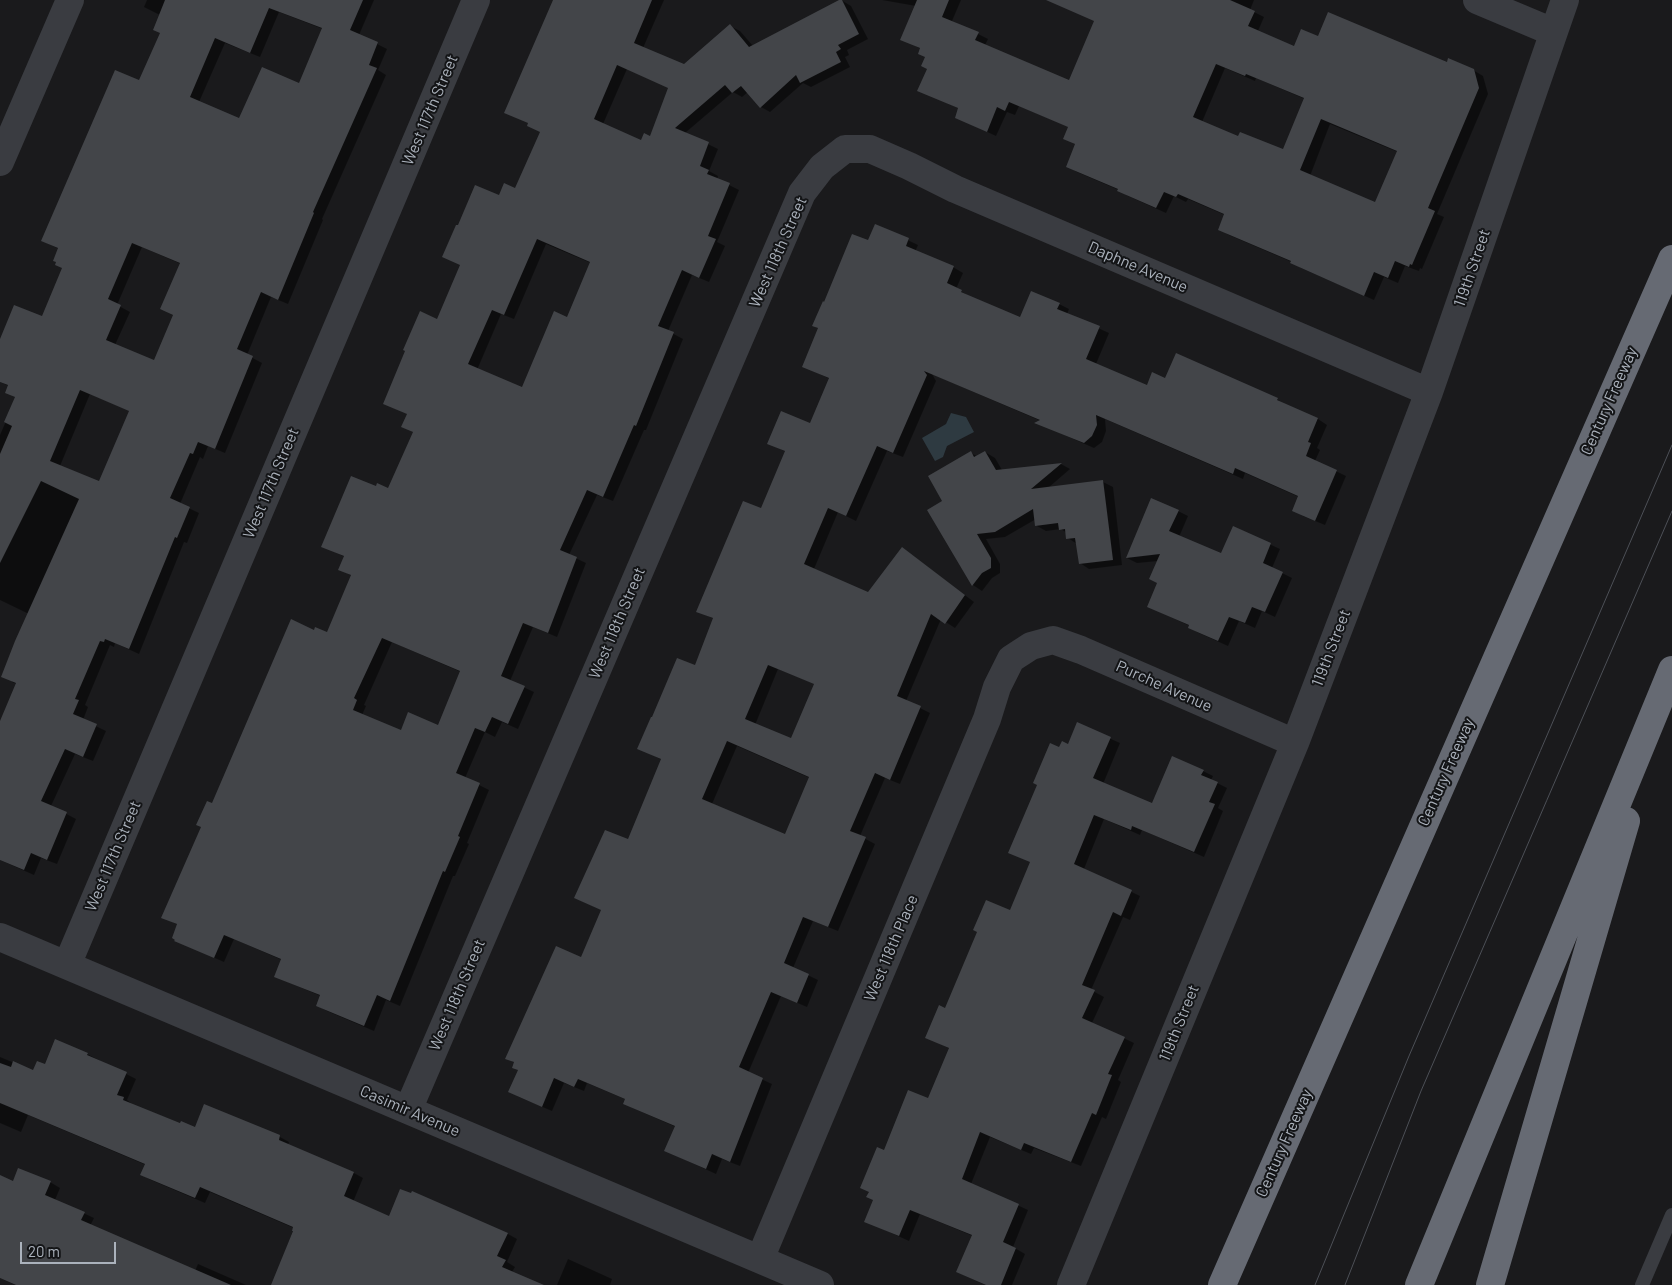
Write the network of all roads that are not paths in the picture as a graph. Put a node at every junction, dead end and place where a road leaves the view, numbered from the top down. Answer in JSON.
{"nodes":[{"id":1,"x":70,"y":0,"type":"edge"},
{"id":2,"x":476,"y":0,"type":"edge"},
{"id":3,"x":1477,"y":0,"type":"edge"},
{"id":4,"x":1565,"y":0,"type":"edge"},
{"id":5,"x":1553,"y":32,"type":"junction"},
{"id":6,"x":845,"y":149,"type":"joint"},
{"id":7,"x":0,"y":162,"type":"edge"},
{"id":8,"x":1672,"y":258,"type":"edge"},
{"id":9,"x":1429,"y":392,"type":"junction"},
{"id":10,"x":1031,"y":646,"type":"joint"},
{"id":11,"x":1670,"y":676,"type":"edge"},
{"id":12,"x":1295,"y":743,"type":"junction"},
{"id":13,"x":0,"y":937,"type":"edge"},
{"id":14,"x":66,"y":966,"type":"junction"},
{"id":15,"x":408,"y":1110,"type":"junction"},
{"id":16,"x":1672,"y":1215,"type":"edge"},
{"id":17,"x":760,"y":1259,"type":"junction"},
{"id":18,"x":820,"y":1285,"type":"edge"},
{"id":19,"x":1071,"y":1285,"type":"edge"},
{"id":20,"x":1222,"y":1285,"type":"edge"},
{"id":21,"x":1419,"y":1285,"type":"edge"},
{"id":22,"x":1490,"y":1285,"type":"edge"},
{"id":23,"x":1642,"y":1285,"type":"edge"}],
"edges":[{"from":1,"to":7,"type":"street"},
{"from":2,"to":14,"type":"street","name":"West 117th Street"},
{"from":3,"to":5,"type":"street"},
{"from":4,"to":5,"type":"street","name":"119th Street"},
{"from":5,"to":9,"type":"street","name":"119th Street"},
{"from":6,"to":9,"type":"street","name":"Daphne Avenue"},
{"from":6,"to":15,"type":"street","name":"West 118th Street"},
{"from":8,"to":20,"type":"highway","name":"Century Freeway"},
{"from":9,"to":12,"type":"street","name":"119th Street"},
{"from":10,"to":12,"type":"street","name":"Purche Avenue"},
{"from":10,"to":17,"type":"street","name":"West 118th Place"},
{"from":11,"to":21,"type":"highway"},
{"from":11,"to":22,"type":"highway"},
{"from":12,"to":19,"type":"street","name":"119th Street"},
{"from":13,"to":14,"type":"street","name":"Casimir Avenue"},
{"from":14,"to":15,"type":"street","name":"Casimir Avenue"},
{"from":15,"to":17,"type":"street","name":"Casimir Avenue"},
{"from":16,"to":23,"type":"lane"},
{"from":17,"to":18,"type":"street","name":"Casimir Avenue"}]}
